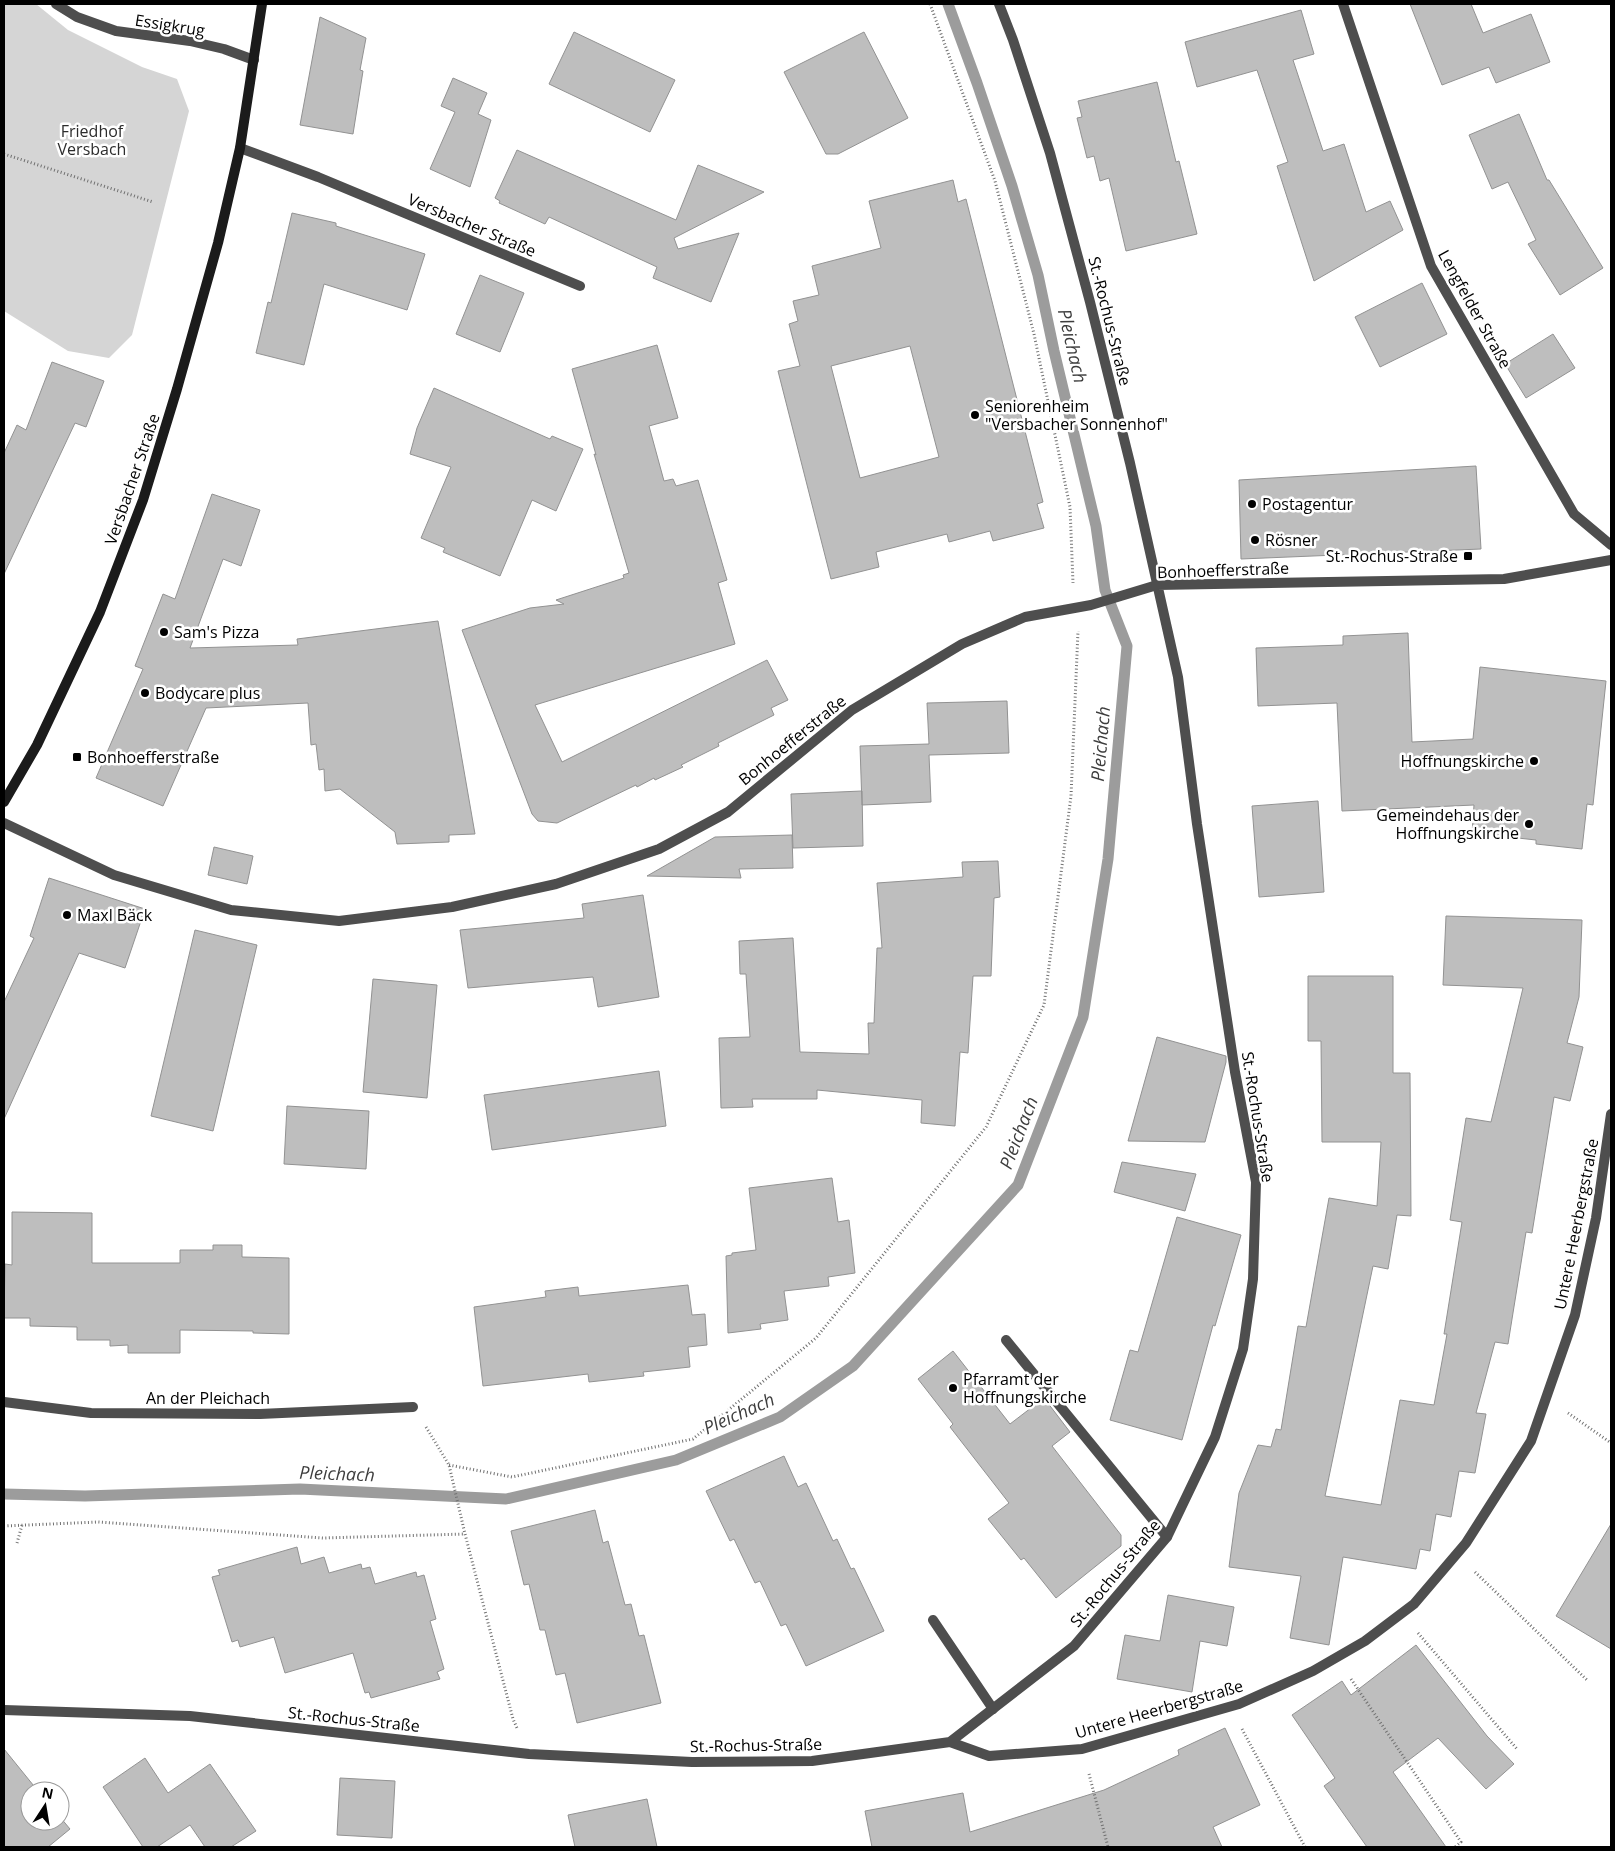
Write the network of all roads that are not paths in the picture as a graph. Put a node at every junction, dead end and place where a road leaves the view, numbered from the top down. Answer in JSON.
{"nodes":[{"id":1,"x":56,"y":4,"type":"edge"},
{"id":2,"x":262,"y":4,"type":"edge"},
{"id":3,"x":999,"y":4,"type":"edge"},
{"id":4,"x":1343,"y":4,"type":"edge"},
{"id":5,"x":254,"y":60,"type":"junction"},
{"id":6,"x":240,"y":148,"type":"junction"},
{"id":7,"x":580,"y":286,"type":"dead end"},
{"id":8,"x":1611,"y":545,"type":"edge"},
{"id":9,"x":1611,"y":560,"type":"edge"},
{"id":10,"x":1157,"y":585,"type":"junction"},
{"id":11,"x":4,"y":802,"type":"edge"},
{"id":12,"x":4,"y":824,"type":"edge"},
{"id":13,"x":1611,"y":1114,"type":"edge"},
{"id":14,"x":1006,"y":1340,"type":"dead end"},
{"id":15,"x":4,"y":1402,"type":"edge"},
{"id":16,"x":413,"y":1407,"type":"road end"},
{"id":17,"x":1168,"y":1537,"type":"junction"},
{"id":18,"x":933,"y":1620,"type":"dead end"},
{"id":19,"x":993,"y":1709,"type":"junction"},
{"id":20,"x":4,"y":1710,"type":"edge"},
{"id":21,"x":950,"y":1742,"type":"junction"}],
"edges":[{"from":1,"to":5,"type":"street","name":"Essigkrug"},
{"from":2,"to":5,"type":"main road","name":"Versbacher Straße"},
{"from":3,"to":10,"type":"street","name":"St.-Rochus-Straße"},
{"from":4,"to":8,"type":"street","name":"Lengfelder Straße"},
{"from":5,"to":6,"type":"main road","name":"Versbacher Straße"},
{"from":6,"to":7,"type":"street","name":"Versbacher Straße"},
{"from":6,"to":11,"type":"main road","name":"Versbacher Straße"},
{"from":9,"to":10,"type":"street","name":"Bonhoefferstraße"},
{"from":10,"to":12,"type":"street","name":"Bonhoefferstraße"},
{"from":10,"to":17,"type":"street","name":"St.-Rochus-Straße"},
{"from":13,"to":21,"type":"street","name":"Untere Heerbergstraße"},
{"from":14,"to":17,"type":"street"},
{"from":15,"to":16,"type":"street","name":"An der Pleichach"},
{"from":17,"to":19,"type":"street","name":"St.-Rochus-Straße"},
{"from":18,"to":19,"type":"street"},
{"from":19,"to":21,"type":"street","name":"St.-Rochus-Straße"},
{"from":20,"to":21,"type":"street","name":"St.-Rochus-Straße"}]}
